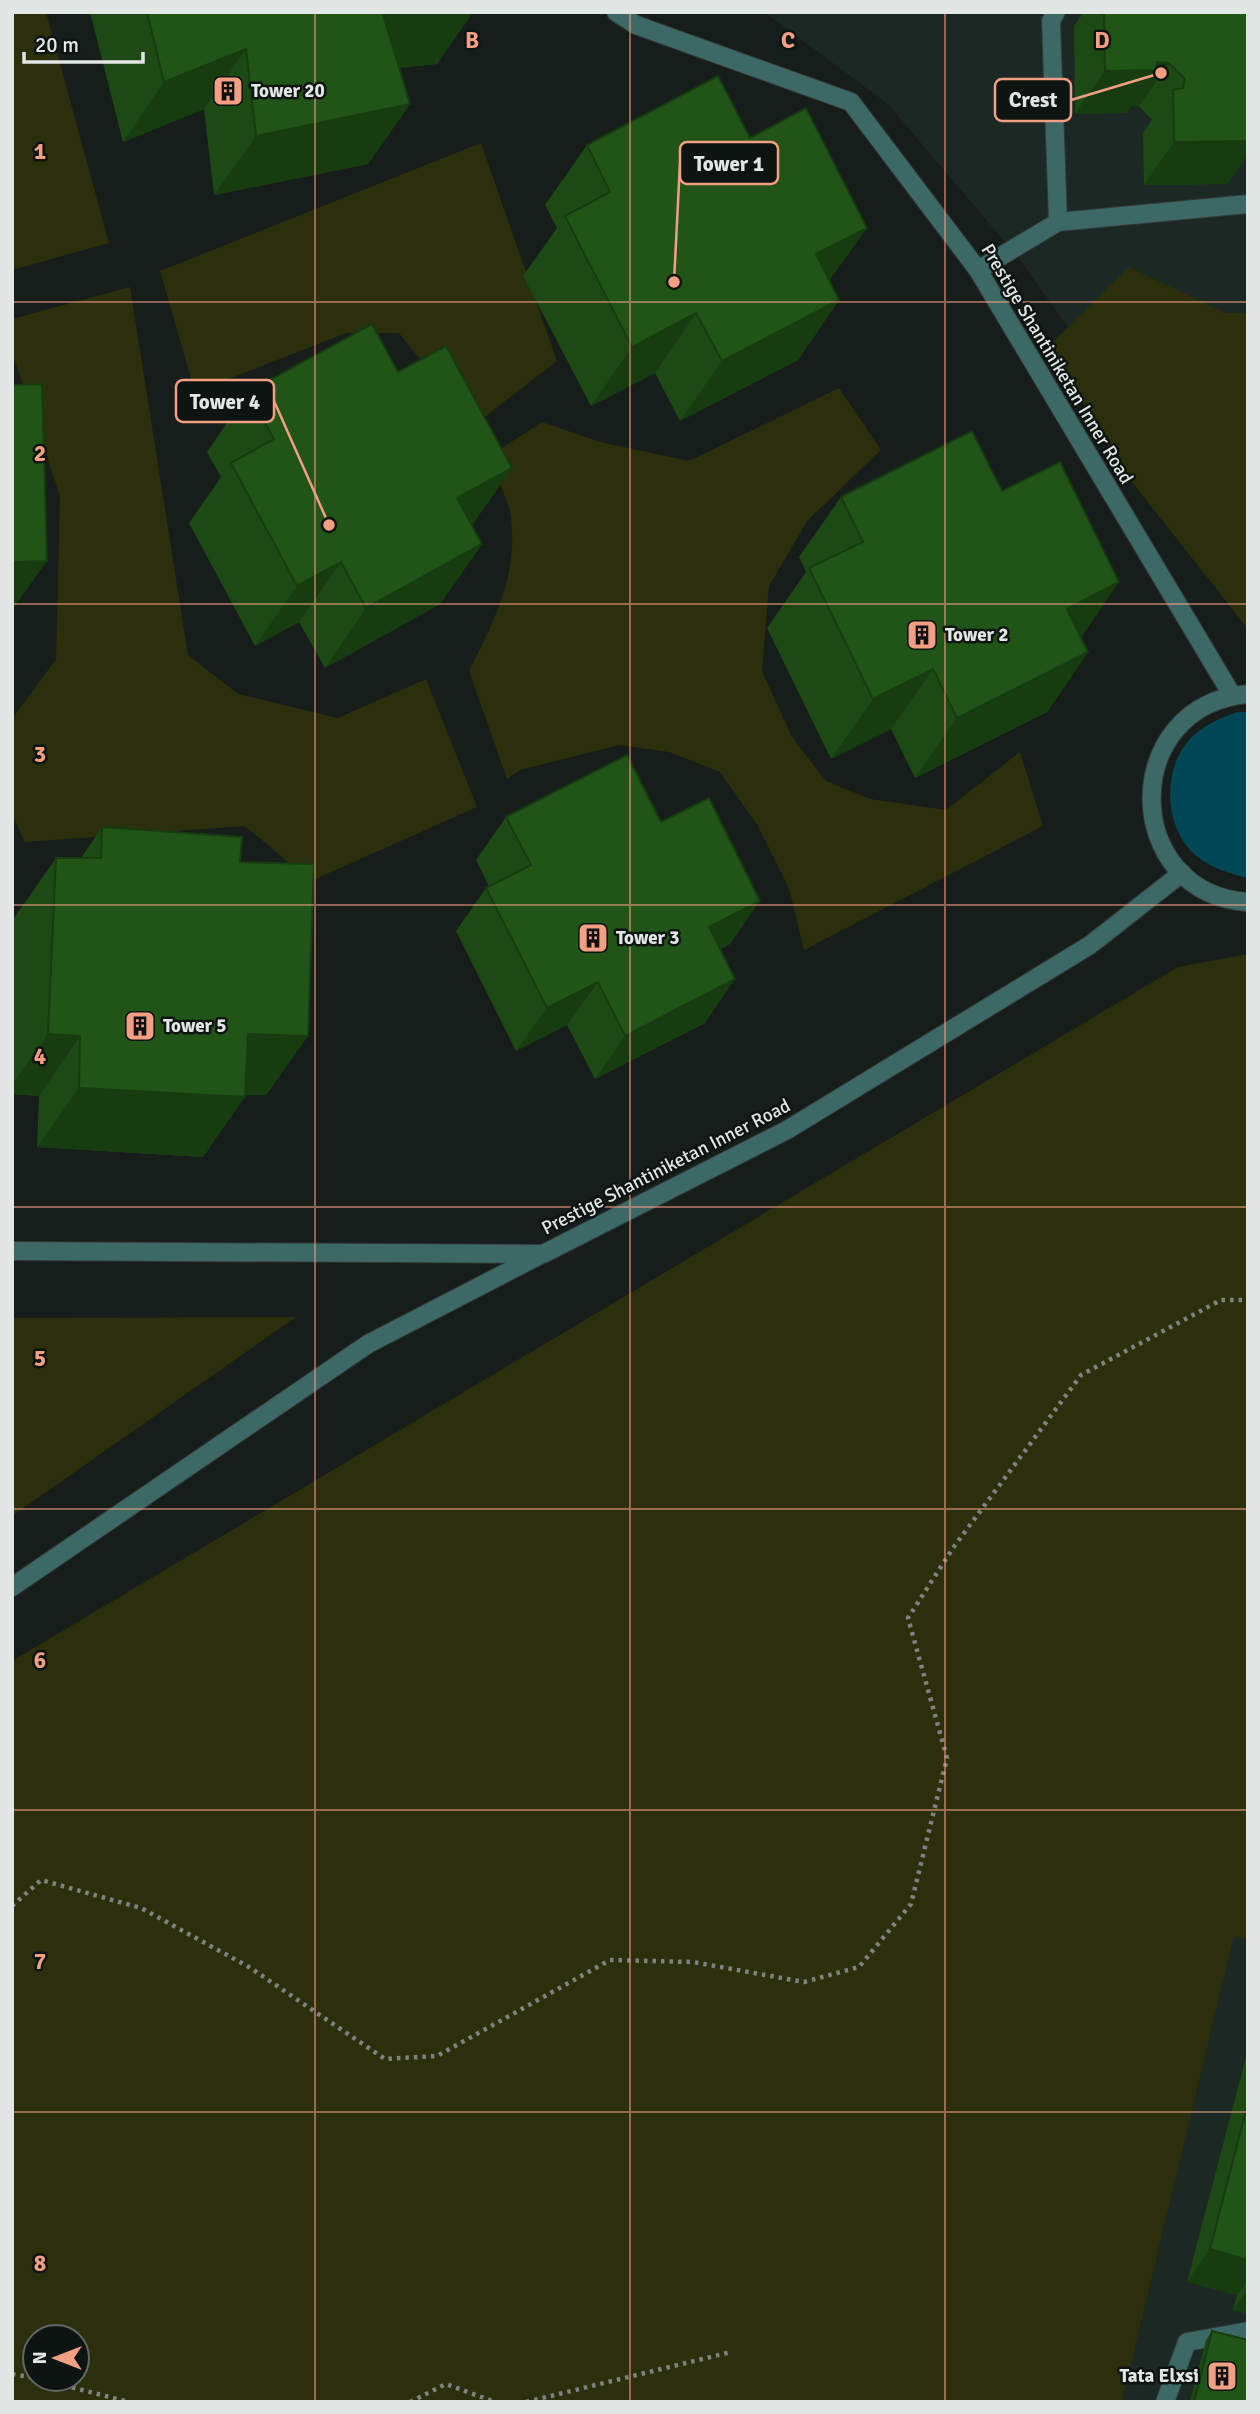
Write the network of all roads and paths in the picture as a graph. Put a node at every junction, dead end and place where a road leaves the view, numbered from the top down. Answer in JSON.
{"nodes":[{"id":1,"x":616,"y":12,"type":"edge"},
{"id":2,"x":1056,"y":12,"type":"edge"},
{"id":3,"x":1248,"y":204,"type":"edge"},
{"id":4,"x":1058,"y":222,"type":"junction"},
{"id":5,"x":978,"y":271,"type":"junction"},
{"id":6,"x":1240,"y":694,"type":"edge"},
{"id":7,"x":1182,"y":873,"type":"junction"},
{"id":8,"x":1248,"y":902,"type":"edge"},
{"id":9,"x":12,"y":1251,"type":"edge"},
{"id":10,"x":543,"y":1254,"type":"junction"},
{"id":11,"x":1248,"y":1300,"type":"edge"},
{"id":12,"x":12,"y":1587,"type":"edge"},
{"id":13,"x":12,"y":1906,"type":"edge"},
{"id":14,"x":1248,"y":2330,"type":"edge"},
{"id":15,"x":731,"y":2352,"type":"dead end"},
{"id":16,"x":91,"y":2392,"type":"edge"},
{"id":17,"x":129,"y":2402,"type":"edge"},
{"id":18,"x":410,"y":2402,"type":"edge"},
{"id":19,"x":495,"y":2402,"type":"edge"},
{"id":20,"x":526,"y":2402,"type":"edge"},
{"id":21,"x":1165,"y":2402,"type":"edge"}],
"edges":[{"from":1,"to":5,"type":"street","name":"Prestige Shantiniketan Inner Road"},
{"from":2,"to":4,"type":"street"},
{"from":3,"to":4,"type":"street"},
{"from":4,"to":5,"type":"street"},
{"from":5,"to":6,"type":"street","name":"Prestige Shantiniketan Inner Road"},
{"from":6,"to":7,"type":"street"},
{"from":7,"to":8,"type":"street"},
{"from":7,"to":10,"type":"street","name":"Prestige Shantiniketan Inner Road"},
{"from":9,"to":10,"type":"street","name":"Prestige Shantiniketan Inner Road"},
{"from":10,"to":12,"type":"street"},
{"from":11,"to":13,"type":"path"},
{"from":14,"to":21,"type":"street"},
{"from":15,"to":20,"type":"path"},
{"from":16,"to":17,"type":"path"},
{"from":18,"to":19,"type":"path"}]}
